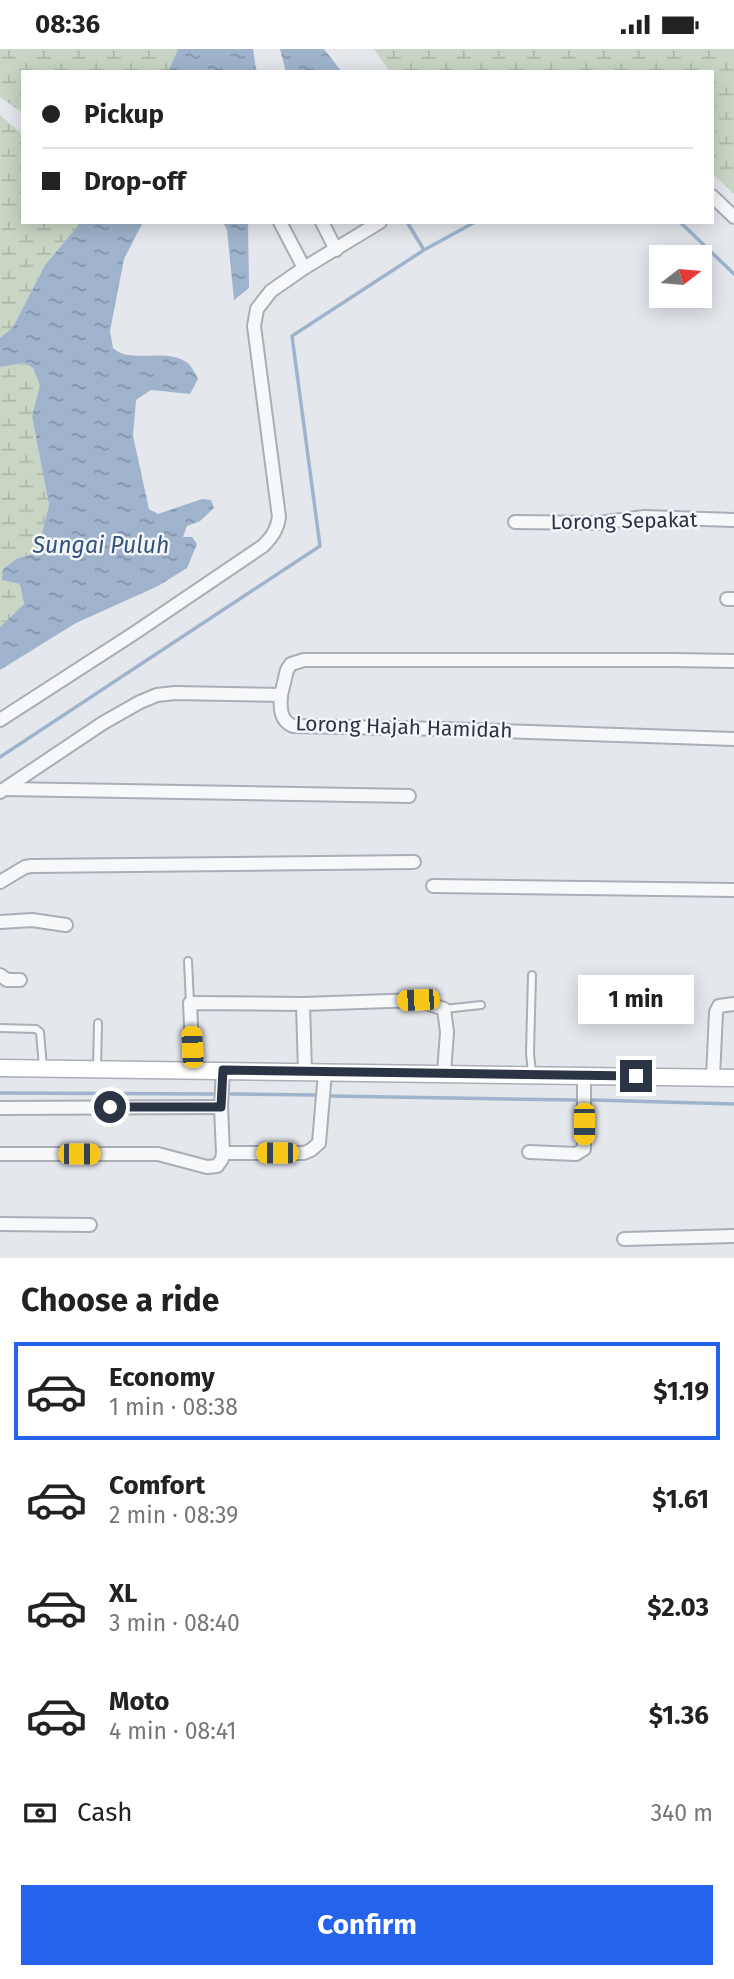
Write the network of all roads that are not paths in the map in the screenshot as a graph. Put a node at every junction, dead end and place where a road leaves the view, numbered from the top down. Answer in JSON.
{"nodes":[{"id":1,"x":714,"y":198,"type":"edge"},
{"id":2,"x":734,"y":217,"type":"edge"},
{"id":3,"x":281,"y":224,"type":"edge"},
{"id":4,"x":323,"y":224,"type":"edge"},
{"id":5,"x":377,"y":224,"type":"edge"},
{"id":6,"x":336,"y":250,"type":"junction"},
{"id":7,"x":304,"y":268,"type":"junction"},
{"id":8,"x":734,"y":520,"type":"edge"},
{"id":9,"x":514,"y":522,"type":"dead end"},
{"id":10,"x":734,"y":661,"type":"edge"},
{"id":11,"x":281,"y":695,"type":"junction"},
{"id":12,"x":0,"y":720,"type":"edge"},
{"id":13,"x":734,"y":739,"type":"edge"},
{"id":14,"x":2,"y":790,"type":"edge"},
{"id":15,"x":409,"y":796,"type":"dead end"},
{"id":16,"x":414,"y":862,"type":"dead end"},
{"id":17,"x":0,"y":882,"type":"edge"},
{"id":18,"x":433,"y":886,"type":"dead end"},
{"id":19,"x":734,"y":890,"type":"edge"},
{"id":20,"x":0,"y":922,"type":"edge"},
{"id":21,"x":66,"y":925,"type":"dead end"},
{"id":22,"x":188,"y":961,"type":"dead end"},
{"id":23,"x":0,"y":975,"type":"edge"},
{"id":24,"x":533,"y":975,"type":"dead end"},
{"id":25,"x":20,"y":979,"type":"dead end"},
{"id":26,"x":190,"y":1003,"type":"junction"},
{"id":27,"x":303,"y":1004,"type":"junction"},
{"id":28,"x":734,"y":1004,"type":"edge"},
{"id":29,"x":481,"y":1005,"type":"dead end"},
{"id":30,"x":444,"y":1009,"type":"junction"},
{"id":31,"x":98,"y":1023,"type":"dead end"},
{"id":32,"x":0,"y":1028,"type":"edge"},
{"id":33,"x":43,"y":1067,"type":"junction"},
{"id":34,"x":0,"y":1068,"type":"edge"},
{"id":35,"x":96,"y":1068,"type":"junction"},
{"id":36,"x":193,"y":1070,"type":"junction"},
{"id":37,"x":223,"y":1070,"type":"junction"},
{"id":38,"x":305,"y":1071,"type":"junction"},
{"id":39,"x":324,"y":1072,"type":"junction"},
{"id":40,"x":444,"y":1073,"type":"junction"},
{"id":41,"x":532,"y":1075,"type":"junction"},
{"id":42,"x":584,"y":1075,"type":"junction"},
{"id":43,"x":713,"y":1077,"type":"junction"},
{"id":44,"x":734,"y":1078,"type":"edge"},
{"id":45,"x":221,"y":1107,"type":"junction"},
{"id":46,"x":0,"y":1108,"type":"edge"},
{"id":47,"x":529,"y":1152,"type":"dead end"},
{"id":48,"x":223,"y":1153,"type":"junction"},
{"id":49,"x":0,"y":1154,"type":"edge"},
{"id":50,"x":0,"y":1224,"type":"edge"},
{"id":51,"x":89,"y":1225,"type":"dead end"},
{"id":52,"x":734,"y":1236,"type":"edge"},
{"id":53,"x":624,"y":1239,"type":"dead end"}],
"edges":[{"from":1,"to":2,"type":"street"},
{"from":3,"to":7,"type":"street"},
{"from":4,"to":6,"type":"street"},
{"from":5,"to":6,"type":"street"},
{"from":6,"to":7,"type":"street"},
{"from":7,"to":12,"type":"street"},
{"from":8,"to":9,"type":"street","name":"Lorong Sepakat"},
{"from":10,"to":11,"type":"street"},
{"from":11,"to":13,"type":"street","name":"Lorong Hajah Hamidah"},
{"from":11,"to":14,"type":"street","name":"Lorong Hajah Hamidah"},
{"from":14,"to":15,"type":"street"},
{"from":16,"to":17,"type":"street"},
{"from":18,"to":19,"type":"street"},
{"from":20,"to":21,"type":"street"},
{"from":22,"to":26,"type":"lane"},
{"from":23,"to":25,"type":"street"},
{"from":24,"to":41,"type":"lane"},
{"from":26,"to":27,"type":"street"},
{"from":26,"to":36,"type":"street"},
{"from":27,"to":30,"type":"street"},
{"from":27,"to":38,"type":"street"},
{"from":28,"to":43,"type":"street"},
{"from":29,"to":30,"type":"lane"},
{"from":30,"to":40,"type":"street"},
{"from":31,"to":35,"type":"lane"},
{"from":32,"to":33,"type":"lane"},
{"from":33,"to":34,"type":"street"},
{"from":33,"to":35,"type":"street"},
{"from":35,"to":36,"type":"street"},
{"from":36,"to":37,"type":"street"},
{"from":37,"to":38,"type":"street"},
{"from":37,"to":45,"type":"street"},
{"from":38,"to":39,"type":"street"},
{"from":39,"to":40,"type":"street"},
{"from":39,"to":48,"type":"street"},
{"from":40,"to":41,"type":"street"},
{"from":41,"to":42,"type":"street"},
{"from":42,"to":43,"type":"street"},
{"from":42,"to":47,"type":"street"},
{"from":43,"to":44,"type":"street"},
{"from":45,"to":46,"type":"street"},
{"from":45,"to":48,"type":"street"},
{"from":48,"to":49,"type":"street"},
{"from":50,"to":51,"type":"street"},
{"from":52,"to":53,"type":"street"}]}
